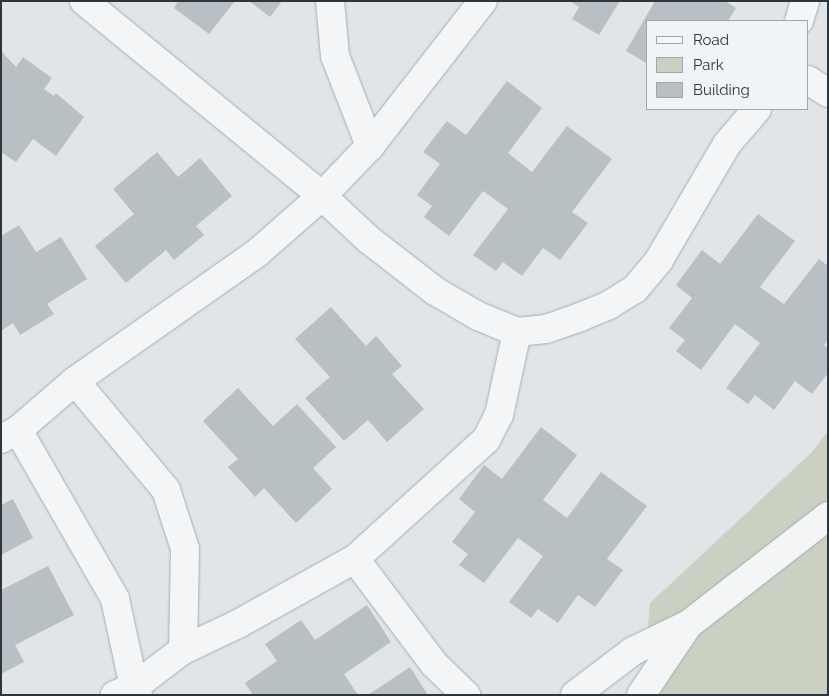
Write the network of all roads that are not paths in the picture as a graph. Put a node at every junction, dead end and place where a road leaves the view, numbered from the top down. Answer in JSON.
{"nodes":[{"id":1,"x":84,"y":1,"type":"edge"},
{"id":2,"x":330,"y":1,"type":"edge"},
{"id":3,"x":483,"y":1,"type":"edge"},
{"id":4,"x":805,"y":1,"type":"edge"},
{"id":5,"x":799,"y":20,"type":"edge"},
{"id":6,"x":809,"y":81,"type":"edge"},
{"id":7,"x":828,"y":93,"type":"edge"},
{"id":8,"x":757,"y":110,"type":"edge"},
{"id":9,"x":370,"y":146,"type":"junction"},
{"id":10,"x":322,"y":196,"type":"junction"},
{"id":11,"x":517,"y":332,"type":"junction"},
{"id":12,"x":75,"y":381,"type":"junction"},
{"id":13,"x":10,"y":434,"type":"edge"},
{"id":14,"x":828,"y":516,"type":"edge"},
{"id":15,"x":355,"y":559,"type":"junction"},
{"id":16,"x":689,"y":624,"type":"junction"},
{"id":17,"x":183,"y":650,"type":"junction"},
{"id":18,"x":129,"y":692,"type":"edge"},
{"id":19,"x":466,"y":695,"type":"edge"},
{"id":20,"x":574,"y":695,"type":"edge"},
{"id":21,"x":641,"y":695,"type":"edge"}],
"edges":[{"from":1,"to":10,"type":"street"},
{"from":2,"to":9,"type":"street"},
{"from":3,"to":9,"type":"street"},
{"from":4,"to":5,"type":"street"},
{"from":6,"to":7,"type":"street"},
{"from":8,"to":11,"type":"street"},
{"from":9,"to":10,"type":"street"},
{"from":10,"to":11,"type":"street"},
{"from":10,"to":12,"type":"street"},
{"from":11,"to":15,"type":"street"},
{"from":12,"to":13,"type":"street"},
{"from":12,"to":17,"type":"street"},
{"from":13,"to":18,"type":"street"},
{"from":14,"to":16,"type":"street"},
{"from":15,"to":17,"type":"street"},
{"from":15,"to":19,"type":"street"},
{"from":16,"to":20,"type":"street"},
{"from":16,"to":21,"type":"street"},
{"from":17,"to":18,"type":"street"}]}
